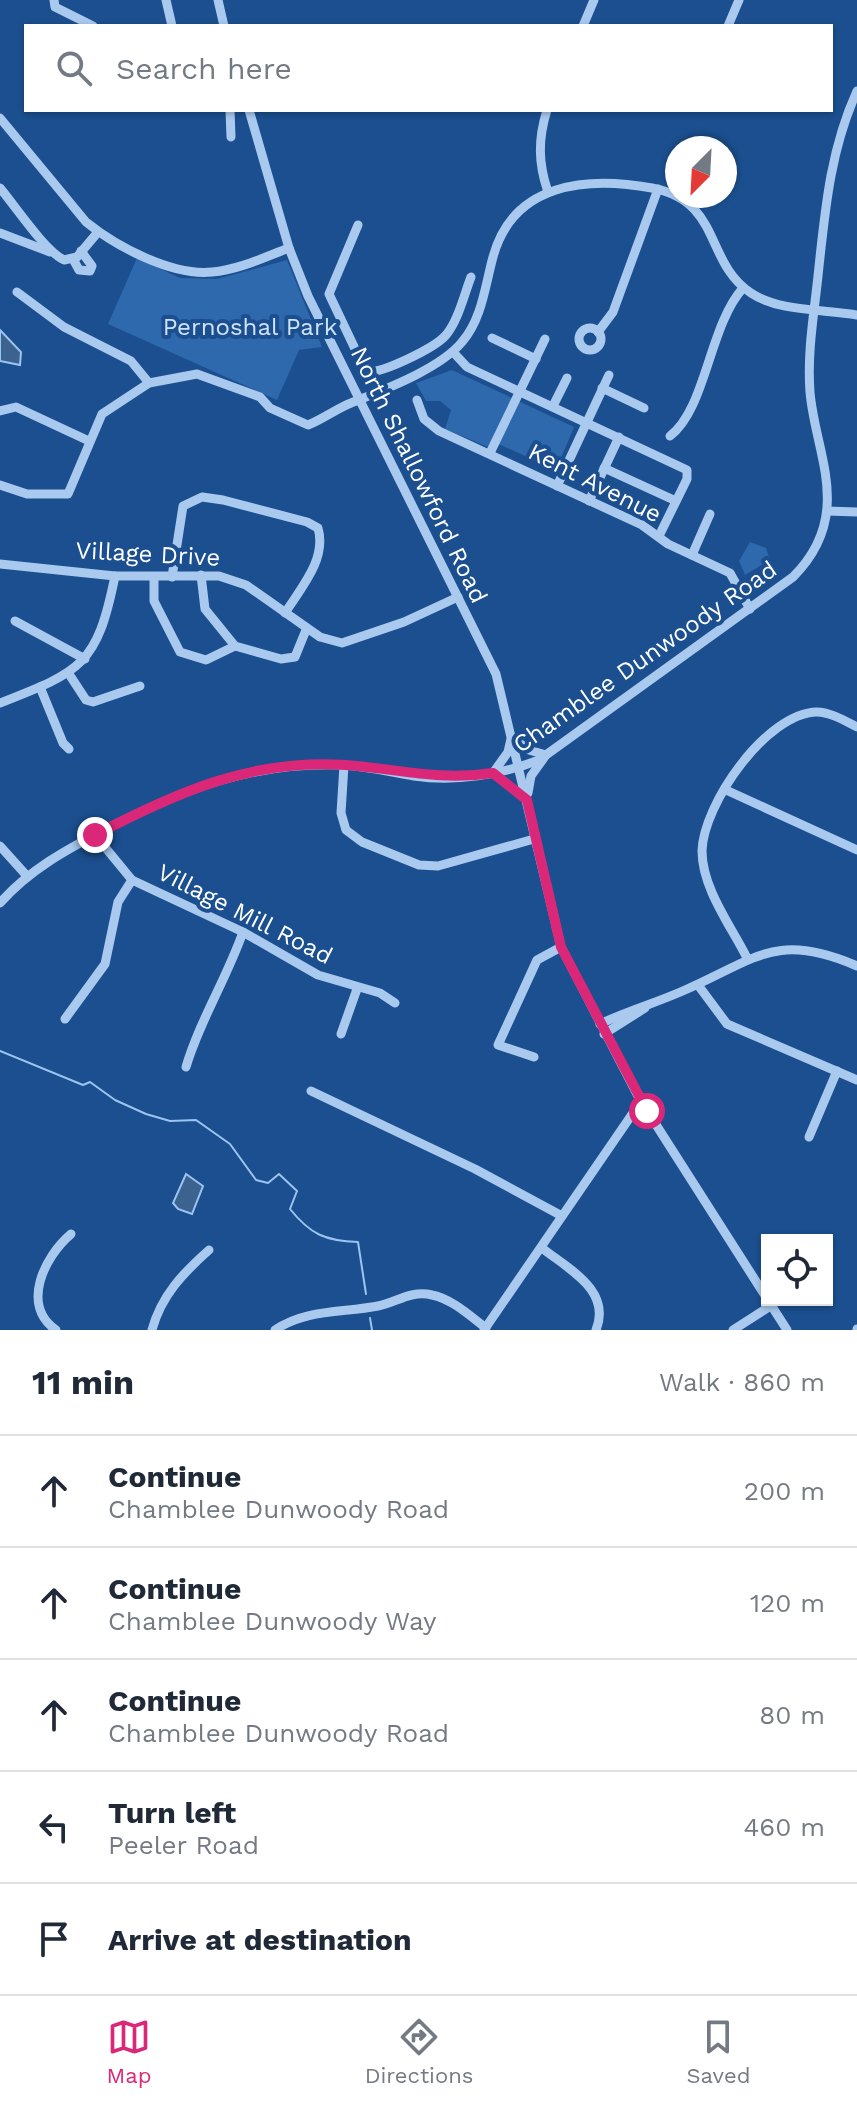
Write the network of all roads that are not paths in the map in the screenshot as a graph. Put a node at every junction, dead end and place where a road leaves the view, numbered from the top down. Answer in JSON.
{"nodes":[{"id":1,"x":54,"y":0,"type":"edge"},
{"id":2,"x":166,"y":0,"type":"edge"},
{"id":3,"x":218,"y":0,"type":"edge"},
{"id":4,"x":594,"y":0,"type":"edge"},
{"id":5,"x":739,"y":0,"type":"edge"},
{"id":6,"x":89,"y":24,"type":"edge"},
{"id":7,"x":172,"y":24,"type":"edge"},
{"id":8,"x":224,"y":24,"type":"edge"},
{"id":9,"x":584,"y":24,"type":"edge"},
{"id":10,"x":729,"y":24,"type":"edge"},
{"id":11,"x":857,"y":91,"type":"edge"},
{"id":12,"x":230,"y":112,"type":"edge"},
{"id":13,"x":250,"y":112,"type":"edge"},
{"id":14,"x":546,"y":112,"type":"edge"},
{"id":15,"x":0,"y":118,"type":"edge"},
{"id":16,"x":231,"y":137,"type":"dead end"},
{"id":17,"x":658,"y":189,"type":"junction"},
{"id":18,"x":548,"y":192,"type":"junction"},
{"id":19,"x":1,"y":195,"type":"edge"},
{"id":20,"x":358,"y":225,"type":"dead end"},
{"id":21,"x":98,"y":232,"type":"junction"},
{"id":22,"x":0,"y":233,"type":"edge"},
{"id":23,"x":289,"y":248,"type":"junction"},
{"id":24,"x":81,"y":251,"type":"junction"},
{"id":25,"x":50,"y":252,"type":"junction"},
{"id":26,"x":73,"y":259,"type":"junction"},
{"id":27,"x":471,"y":277,"type":"dead end"},
{"id":28,"x":743,"y":288,"type":"junction"},
{"id":29,"x":17,"y":292,"type":"dead end"},
{"id":30,"x":814,"y":308,"type":"junction"},
{"id":31,"x":857,"y":315,"type":"edge"},
{"id":32,"x":341,"y":321,"type":"junction"},
{"id":33,"x":452,"y":324,"type":"junction"},
{"id":34,"x":324,"y":326,"type":"junction"},
{"id":35,"x":598,"y":332,"type":"dead end"},
{"id":36,"x":468,"y":334,"type":"junction"},
{"id":37,"x":492,"y":338,"type":"dead end"},
{"id":38,"x":545,"y":339,"type":"dead end"},
{"id":39,"x":453,"y":352,"type":"junction"},
{"id":40,"x":536,"y":359,"type":"junction"},
{"id":41,"x":609,"y":375,"type":"dead end"},
{"id":42,"x":567,"y":378,"type":"dead end"},
{"id":43,"x":149,"y":383,"type":"junction"},
{"id":44,"x":602,"y":388,"type":"junction"},
{"id":45,"x":520,"y":391,"type":"junction"},
{"id":46,"x":417,"y":400,"type":"dead end"},
{"id":47,"x":360,"y":401,"type":"junction"},
{"id":48,"x":553,"y":406,"type":"junction"},
{"id":49,"x":644,"y":408,"type":"dead end"},
{"id":50,"x":0,"y":411,"type":"edge"},
{"id":51,"x":587,"y":423,"type":"junction"},
{"id":52,"x":670,"y":436,"type":"dead end"},
{"id":53,"x":619,"y":437,"type":"junction"},
{"id":54,"x":89,"y":441,"type":"junction"},
{"id":55,"x":490,"y":453,"type":"junction"},
{"id":56,"x":604,"y":468,"type":"junction"},
{"id":57,"x":0,"y":485,"type":"edge"},
{"id":58,"x":557,"y":486,"type":"junction"},
{"id":59,"x":589,"y":501,"type":"junction"},
{"id":60,"x":676,"y":501,"type":"junction"},
{"id":61,"x":827,"y":511,"type":"junction"},
{"id":62,"x":857,"y":512,"type":"edge"},
{"id":63,"x":709,"y":517,"type":"dead end"},
{"id":64,"x":659,"y":536,"type":"junction"},
{"id":65,"x":692,"y":555,"type":"junction"},
{"id":66,"x":0,"y":564,"type":"edge"},
{"id":67,"x":201,"y":575,"type":"junction"},
{"id":68,"x":115,"y":576,"type":"junction"},
{"id":69,"x":154,"y":577,"type":"junction"},
{"id":70,"x":172,"y":577,"type":"junction"},
{"id":71,"x":458,"y":597,"type":"junction"},
{"id":72,"x":750,"y":609,"type":"junction"},
{"id":73,"x":285,"y":613,"type":"junction"},
{"id":74,"x":15,"y":621,"type":"dead end"},
{"id":75,"x":306,"y":630,"type":"junction"},
{"id":76,"x":235,"y":646,"type":"junction"},
{"id":77,"x":85,"y":659,"type":"junction"},
{"id":78,"x":69,"y":674,"type":"junction"},
{"id":79,"x":140,"y":686,"type":"dead end"},
{"id":80,"x":40,"y":687,"type":"junction"},
{"id":81,"x":0,"y":703,"type":"edge"},
{"id":82,"x":857,"y":727,"type":"edge"},
{"id":83,"x":511,"y":736,"type":"junction"},
{"id":84,"x":69,"y":749,"type":"dead end"},
{"id":85,"x":546,"y":755,"type":"junction"},
{"id":86,"x":344,"y":765,"type":"junction"},
{"id":87,"x":519,"y":768,"type":"junction"},
{"id":88,"x":493,"y":773,"type":"junction"},
{"id":89,"x":726,"y":790,"type":"junction"},
{"id":90,"x":527,"y":800,"type":"junction"},
{"id":91,"x":95,"y":835,"type":"junction"},
{"id":92,"x":534,"y":839,"type":"junction"},
{"id":93,"x":0,"y":846,"type":"edge"},
{"id":94,"x":857,"y":850,"type":"edge"},
{"id":95,"x":27,"y":876,"type":"junction"},
{"id":96,"x":132,"y":880,"type":"junction"},
{"id":97,"x":0,"y":903,"type":"edge"},
{"id":98,"x":243,"y":932,"type":"junction"},
{"id":99,"x":561,"y":947,"type":"junction"},
{"id":100,"x":747,"y":958,"type":"junction"},
{"id":101,"x":857,"y":966,"type":"edge"},
{"id":102,"x":698,"y":985,"type":"junction"},
{"id":103,"x":357,"y":989,"type":"junction"},
{"id":104,"x":395,"y":1003,"type":"dead end"},
{"id":105,"x":65,"y":1019,"type":"dead end"},
{"id":106,"x":602,"y":1029,"type":"junction"},
{"id":107,"x":341,"y":1034,"type":"dead end"},
{"id":108,"x":534,"y":1057,"type":"dead end"},
{"id":109,"x":186,"y":1067,"type":"dead end"},
{"id":110,"x":837,"y":1071,"type":"junction"},
{"id":111,"x":857,"y":1080,"type":"edge"},
{"id":112,"x":311,"y":1091,"type":"dead end"},
{"id":113,"x":643,"y":1104,"type":"junction"},
{"id":114,"x":809,"y":1137,"type":"dead end"},
{"id":115,"x":562,"y":1216,"type":"junction"},
{"id":116,"x":71,"y":1234,"type":"dead end"},
{"id":117,"x":542,"y":1248,"type":"junction"},
{"id":118,"x":209,"y":1250,"type":"dead end"},
{"id":119,"x":769,"y":1307,"type":"junction"},
{"id":120,"x":485,"y":1329,"type":"edge"},
{"id":121,"x":56,"y":1330,"type":"edge"},
{"id":122,"x":152,"y":1330,"type":"edge"},
{"id":123,"x":275,"y":1330,"type":"edge"},
{"id":124,"x":596,"y":1330,"type":"edge"},
{"id":125,"x":733,"y":1330,"type":"edge"},
{"id":126,"x":787,"y":1330,"type":"edge"}],
"edges":[{"from":1,"to":6,"type":"street"},
{"from":2,"to":7,"type":"street"},
{"from":3,"to":8,"type":"street"},
{"from":4,"to":9,"type":"street"},
{"from":5,"to":10,"type":"street"},
{"from":11,"to":30,"type":"street","name":"Chamblee Dunwoody Road"},
{"from":12,"to":16,"type":"street"},
{"from":13,"to":23,"type":"street","name":"North Shallowford Road"},
{"from":14,"to":18,"type":"street"},
{"from":15,"to":21,"type":"street"},
{"from":17,"to":18,"type":"street"},
{"from":17,"to":28,"type":"street"},
{"from":17,"to":35,"type":"street"},
{"from":18,"to":36,"type":"street"},
{"from":19,"to":25,"type":"street"},
{"from":20,"to":32,"type":"street"},
{"from":21,"to":23,"type":"street"},
{"from":21,"to":24,"type":"street"},
{"from":22,"to":25,"type":"street"},
{"from":23,"to":34,"type":"street","name":"North Shallowford Road"},
{"from":24,"to":26,"type":"street"},
{"from":24,"to":26,"type":"street"},
{"from":25,"to":26,"type":"street"},
{"from":27,"to":33,"type":"street"},
{"from":28,"to":30,"type":"street"},
{"from":28,"to":52,"type":"street"},
{"from":29,"to":43,"type":"street"},
{"from":30,"to":31,"type":"street"},
{"from":30,"to":61,"type":"street","name":"Chamblee Dunwoody Road"},
{"from":32,"to":33,"type":"street"},
{"from":32,"to":34,"type":"street"},
{"from":33,"to":36,"type":"street"},
{"from":34,"to":47,"type":"street","name":"North Shallowford Road"},
{"from":36,"to":39,"type":"street"},
{"from":37,"to":40,"type":"street"},
{"from":38,"to":40,"type":"street"},
{"from":39,"to":45,"type":"street"},
{"from":39,"to":47,"type":"street"},
{"from":40,"to":45,"type":"street"},
{"from":41,"to":44,"type":"street"},
{"from":42,"to":48,"type":"street"},
{"from":43,"to":47,"type":"street"},
{"from":43,"to":54,"type":"street"},
{"from":44,"to":49,"type":"street"},
{"from":44,"to":51,"type":"street"},
{"from":45,"to":48,"type":"street"},
{"from":45,"to":55,"type":"street"},
{"from":46,"to":55,"type":"street","name":"Kent Avenue"},
{"from":47,"to":71,"type":"street","name":"North Shallowford Road"},
{"from":48,"to":51,"type":"street"},
{"from":50,"to":54,"type":"street"},
{"from":51,"to":53,"type":"street"},
{"from":51,"to":58,"type":"street"},
{"from":53,"to":56,"type":"street"},
{"from":53,"to":60,"type":"street"},
{"from":54,"to":57,"type":"street"},
{"from":55,"to":58,"type":"street","name":"Kent Avenue"},
{"from":56,"to":59,"type":"street"},
{"from":56,"to":60,"type":"street"},
{"from":58,"to":59,"type":"street","name":"Kent Avenue"},
{"from":59,"to":64,"type":"street","name":"Kent Avenue"},
{"from":60,"to":64,"type":"street"},
{"from":61,"to":62,"type":"street"},
{"from":61,"to":72,"type":"street","name":"Chamblee Dunwoody Road"},
{"from":63,"to":65,"type":"street"},
{"from":64,"to":65,"type":"street","name":"Kent Avenue"},
{"from":65,"to":72,"type":"street","name":"Kent Avenue"},
{"from":66,"to":68,"type":"street","name":"Village Drive"},
{"from":67,"to":70,"type":"street","name":"Village Drive"},
{"from":67,"to":73,"type":"street","name":"Village Drive"},
{"from":67,"to":76,"type":"street"},
{"from":68,"to":69,"type":"street","name":"Village Drive"},
{"from":68,"to":77,"type":"street"},
{"from":69,"to":70,"type":"street","name":"Village Drive"},
{"from":69,"to":76,"type":"street"},
{"from":70,"to":73,"type":"street"},
{"from":71,"to":75,"type":"street","name":"Village Drive"},
{"from":71,"to":83,"type":"street","name":"North Shallowford Road"},
{"from":72,"to":85,"type":"street","name":"Chamblee Dunwoody Road"},
{"from":73,"to":75,"type":"street","name":"Village Drive"},
{"from":74,"to":77,"type":"street"},
{"from":75,"to":76,"type":"street"},
{"from":77,"to":78,"type":"street"},
{"from":78,"to":79,"type":"street"},
{"from":78,"to":80,"type":"street"},
{"from":80,"to":81,"type":"street"},
{"from":80,"to":84,"type":"street"},
{"from":82,"to":89,"type":"street"},
{"from":83,"to":85,"type":"street"},
{"from":83,"to":87,"type":"street","name":"North Shallowford Road"},
{"from":83,"to":88,"type":"street"},
{"from":85,"to":87,"type":"street","name":"Chamblee Dunwoody Road"},
{"from":85,"to":90,"type":"street"},
{"from":86,"to":88,"type":"street"},
{"from":86,"to":91,"type":"street"},
{"from":86,"to":92,"type":"street"},
{"from":87,"to":88,"type":"street"},
{"from":87,"to":90,"type":"street","name":"Chamblee Dunwoody Road"},
{"from":88,"to":90,"type":"street"},
{"from":89,"to":94,"type":"street"},
{"from":89,"to":100,"type":"street"},
{"from":90,"to":92,"type":"street","name":"Chamblee Dunwoody Road"},
{"from":91,"to":95,"type":"street"},
{"from":91,"to":96,"type":"street","name":"Village Mill Road"},
{"from":92,"to":99,"type":"street","name":"Chamblee Dunwoody Road"},
{"from":93,"to":95,"type":"street"},
{"from":95,"to":97,"type":"street"},
{"from":96,"to":98,"type":"street","name":"Village Mill Road"},
{"from":96,"to":105,"type":"street"},
{"from":98,"to":103,"type":"street","name":"Village Mill Road"},
{"from":98,"to":109,"type":"street"},
{"from":99,"to":106,"type":"street"},
{"from":99,"to":108,"type":"street"},
{"from":100,"to":101,"type":"street"},
{"from":100,"to":102,"type":"street"},
{"from":102,"to":106,"type":"street"},
{"from":102,"to":110,"type":"street"},
{"from":103,"to":104,"type":"street","name":"Village Mill Road"},
{"from":103,"to":107,"type":"street"},
{"from":106,"to":113,"type":"street"},
{"from":110,"to":111,"type":"street"},
{"from":110,"to":114,"type":"street"},
{"from":112,"to":115,"type":"street"},
{"from":113,"to":115,"type":"street"},
{"from":113,"to":119,"type":"street"},
{"from":115,"to":117,"type":"street"},
{"from":116,"to":121,"type":"street"},
{"from":117,"to":120,"type":"street"},
{"from":117,"to":124,"type":"street"},
{"from":118,"to":122,"type":"street"},
{"from":119,"to":125,"type":"street"},
{"from":119,"to":126,"type":"street"},
{"from":120,"to":123,"type":"street"}]}
